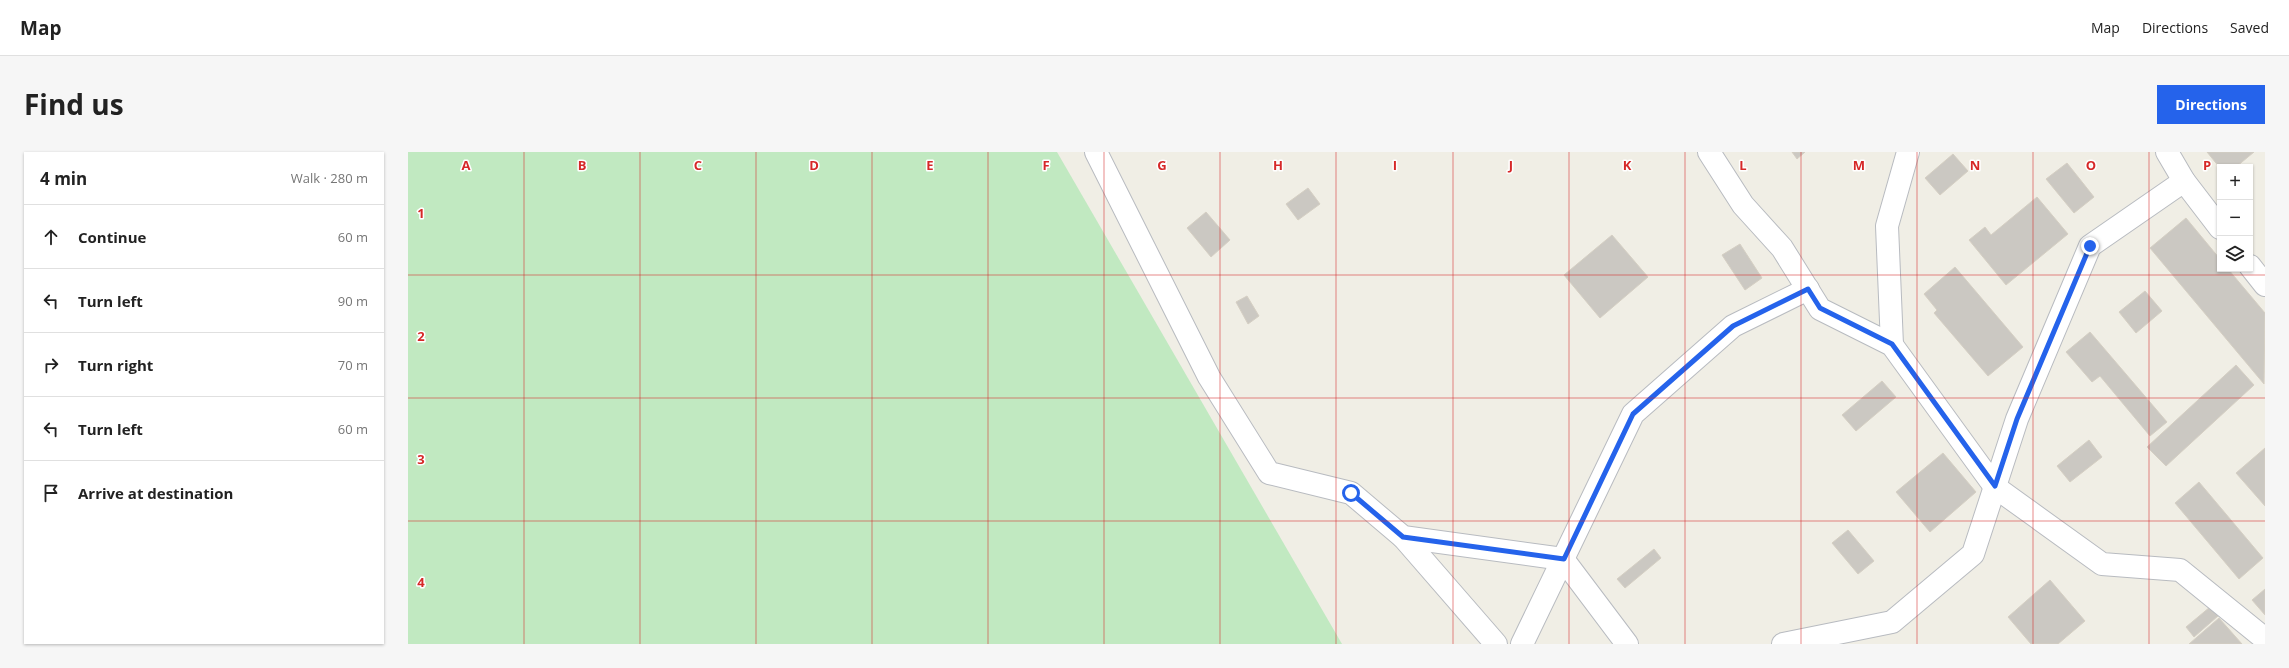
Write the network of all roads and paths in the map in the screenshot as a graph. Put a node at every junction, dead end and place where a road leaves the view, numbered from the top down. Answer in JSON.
{"nodes":[{"id":1,"x":1096,"y":152,"type":"edge"},
{"id":2,"x":1709,"y":152,"type":"edge"},
{"id":3,"x":1908,"y":152,"type":"edge"},
{"id":4,"x":2168,"y":152,"type":"edge"},
{"id":5,"x":2184,"y":181,"type":"junction"},
{"id":6,"x":2217,"y":224,"type":"edge"},
{"id":7,"x":2253,"y":270,"type":"edge"},
{"id":8,"x":2265,"y":285,"type":"edge"},
{"id":9,"x":1808,"y":289,"type":"junction"},
{"id":10,"x":1892,"y":344,"type":"junction"},
{"id":11,"x":1995,"y":486,"type":"junction"},
{"id":12,"x":1403,"y":537,"type":"junction"},
{"id":13,"x":1564,"y":559,"type":"junction"},
{"id":14,"x":2265,"y":639,"type":"edge"},
{"id":15,"x":1496,"y":644,"type":"edge"},
{"id":16,"x":1522,"y":644,"type":"edge"},
{"id":17,"x":1627,"y":644,"type":"edge"},
{"id":18,"x":1783,"y":644,"type":"edge"}],
"edges":[{"from":1,"to":12,"type":"street"},
{"from":2,"to":9,"type":"street"},
{"from":3,"to":10,"type":"street"},
{"from":4,"to":5,"type":"street"},
{"from":5,"to":6,"type":"street"},
{"from":5,"to":11,"type":"street"},
{"from":7,"to":8,"type":"street"},
{"from":9,"to":10,"type":"street"},
{"from":9,"to":13,"type":"street"},
{"from":10,"to":11,"type":"street"},
{"from":11,"to":14,"type":"street"},
{"from":11,"to":18,"type":"street"},
{"from":12,"to":13,"type":"street"},
{"from":12,"to":15,"type":"street"},
{"from":13,"to":16,"type":"street"},
{"from":13,"to":17,"type":"street"}]}
